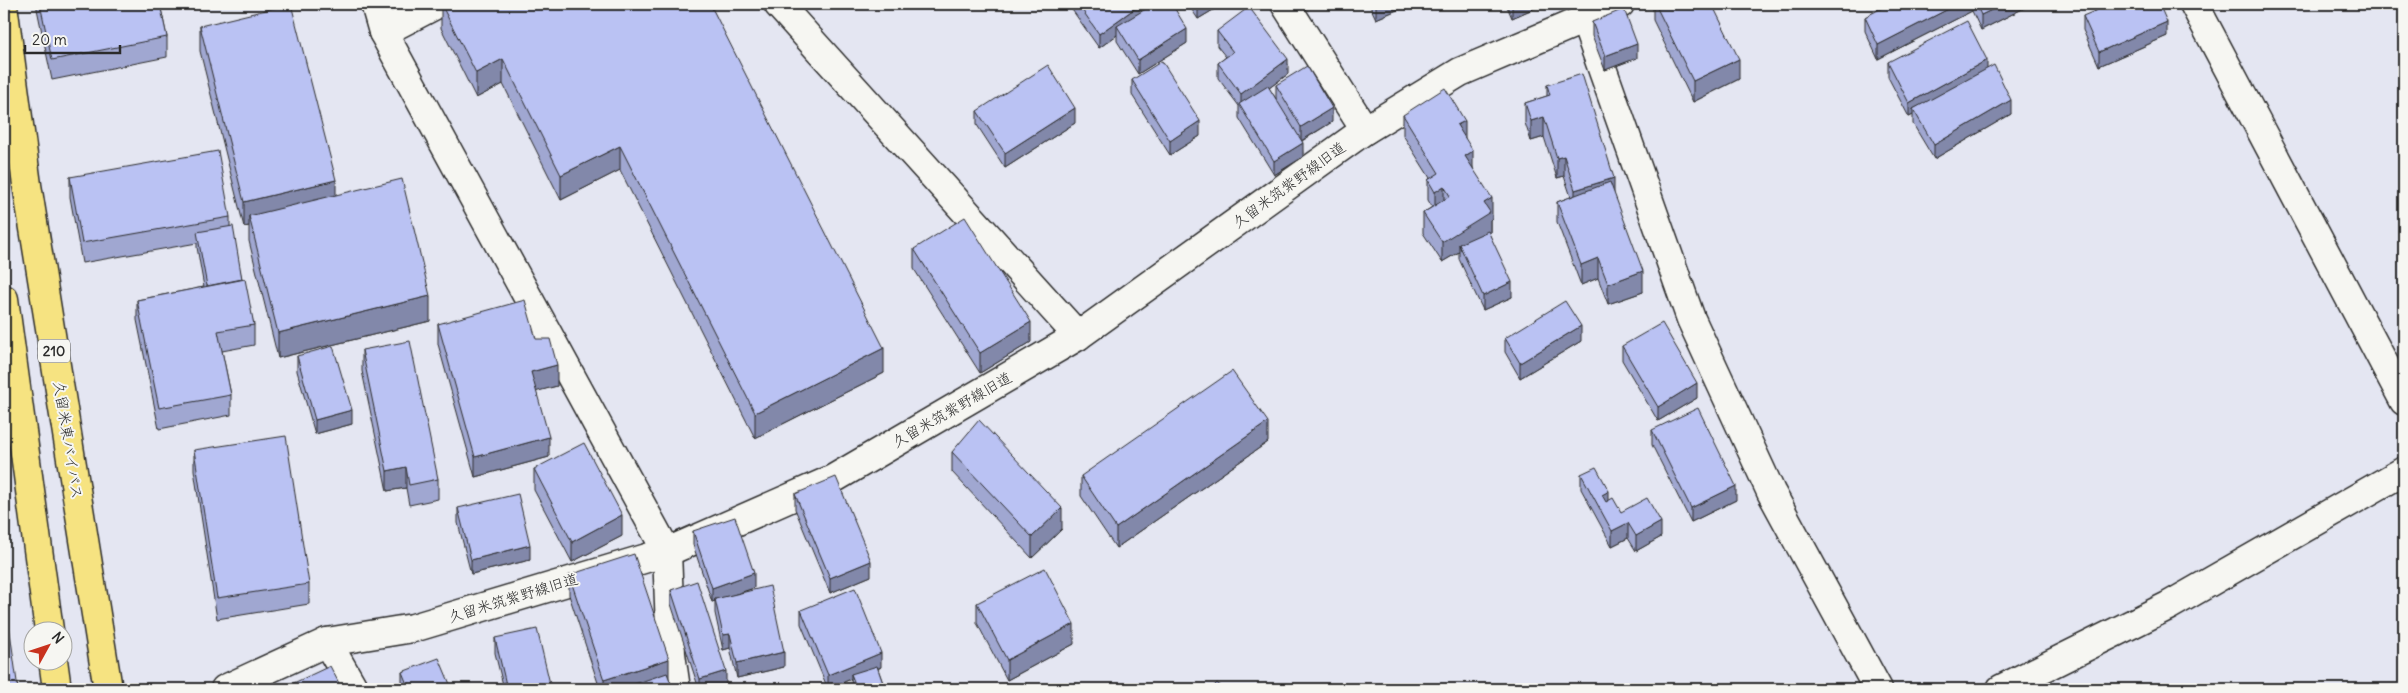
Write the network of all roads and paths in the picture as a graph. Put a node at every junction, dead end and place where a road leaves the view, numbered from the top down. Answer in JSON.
{"nodes":[{"id":1,"x":375,"y":4,"type":"edge"},
{"id":2,"x":437,"y":4,"type":"edge"},
{"id":3,"x":778,"y":4,"type":"edge"},
{"id":4,"x":1285,"y":4,"type":"edge"},
{"id":5,"x":1620,"y":4,"type":"edge"},
{"id":6,"x":2194,"y":4,"type":"edge"},
{"id":7,"x":4,"y":12,"type":"edge"},
{"id":8,"x":1586,"y":20,"type":"junction"},
{"id":9,"x":383,"y":32,"type":"junction"},
{"id":10,"x":1365,"y":130,"type":"junction"},
{"id":11,"x":4,"y":299,"type":"edge"},
{"id":12,"x":1078,"y":336,"type":"junction"},
{"id":13,"x":2404,"y":401,"type":"edge"},
{"id":14,"x":2404,"y":471,"type":"edge"},
{"id":15,"x":667,"y":552,"type":"junction"},
{"id":16,"x":48,"y":620,"type":"edge"},
{"id":17,"x":327,"y":642,"type":"junction"},
{"id":18,"x":54,"y":670,"type":"edge"},
{"id":19,"x":57,"y":689,"type":"edge"},
{"id":20,"x":108,"y":689,"type":"edge"},
{"id":21,"x":225,"y":689,"type":"edge"},
{"id":22,"x":354,"y":689,"type":"edge"},
{"id":23,"x":676,"y":689,"type":"edge"},
{"id":24,"x":1878,"y":689,"type":"edge"},
{"id":25,"x":2001,"y":689,"type":"edge"}],
"edges":[{"from":1,"to":9,"type":"street"},
{"from":2,"to":9,"type":"street"},
{"from":3,"to":12,"type":"street"},
{"from":4,"to":10,"type":"street"},
{"from":5,"to":8,"type":"street","name":"久留米筑紫野線旧道"},
{"from":6,"to":13,"type":"street"},
{"from":7,"to":20,"type":"highway","name":"久留米東バイパス","number":"210"},
{"from":8,"to":10,"type":"street","name":"久留米筑紫野線旧道"},
{"from":8,"to":24,"type":"street"},
{"from":9,"to":15,"type":"street"},
{"from":10,"to":12,"type":"street","name":"久留米筑紫野線旧道"},
{"from":11,"to":16,"type":"highway"},
{"from":12,"to":15,"type":"street","name":"久留米筑紫野線旧道"},
{"from":14,"to":25,"type":"street"},
{"from":15,"to":17,"type":"street","name":"久留米筑紫野線旧道"},
{"from":15,"to":23,"type":"street"},
{"from":17,"to":21,"type":"street","name":"久留米筑紫野線旧道"},
{"from":17,"to":22,"type":"street"},
{"from":18,"to":19,"type":"highway"}]}
